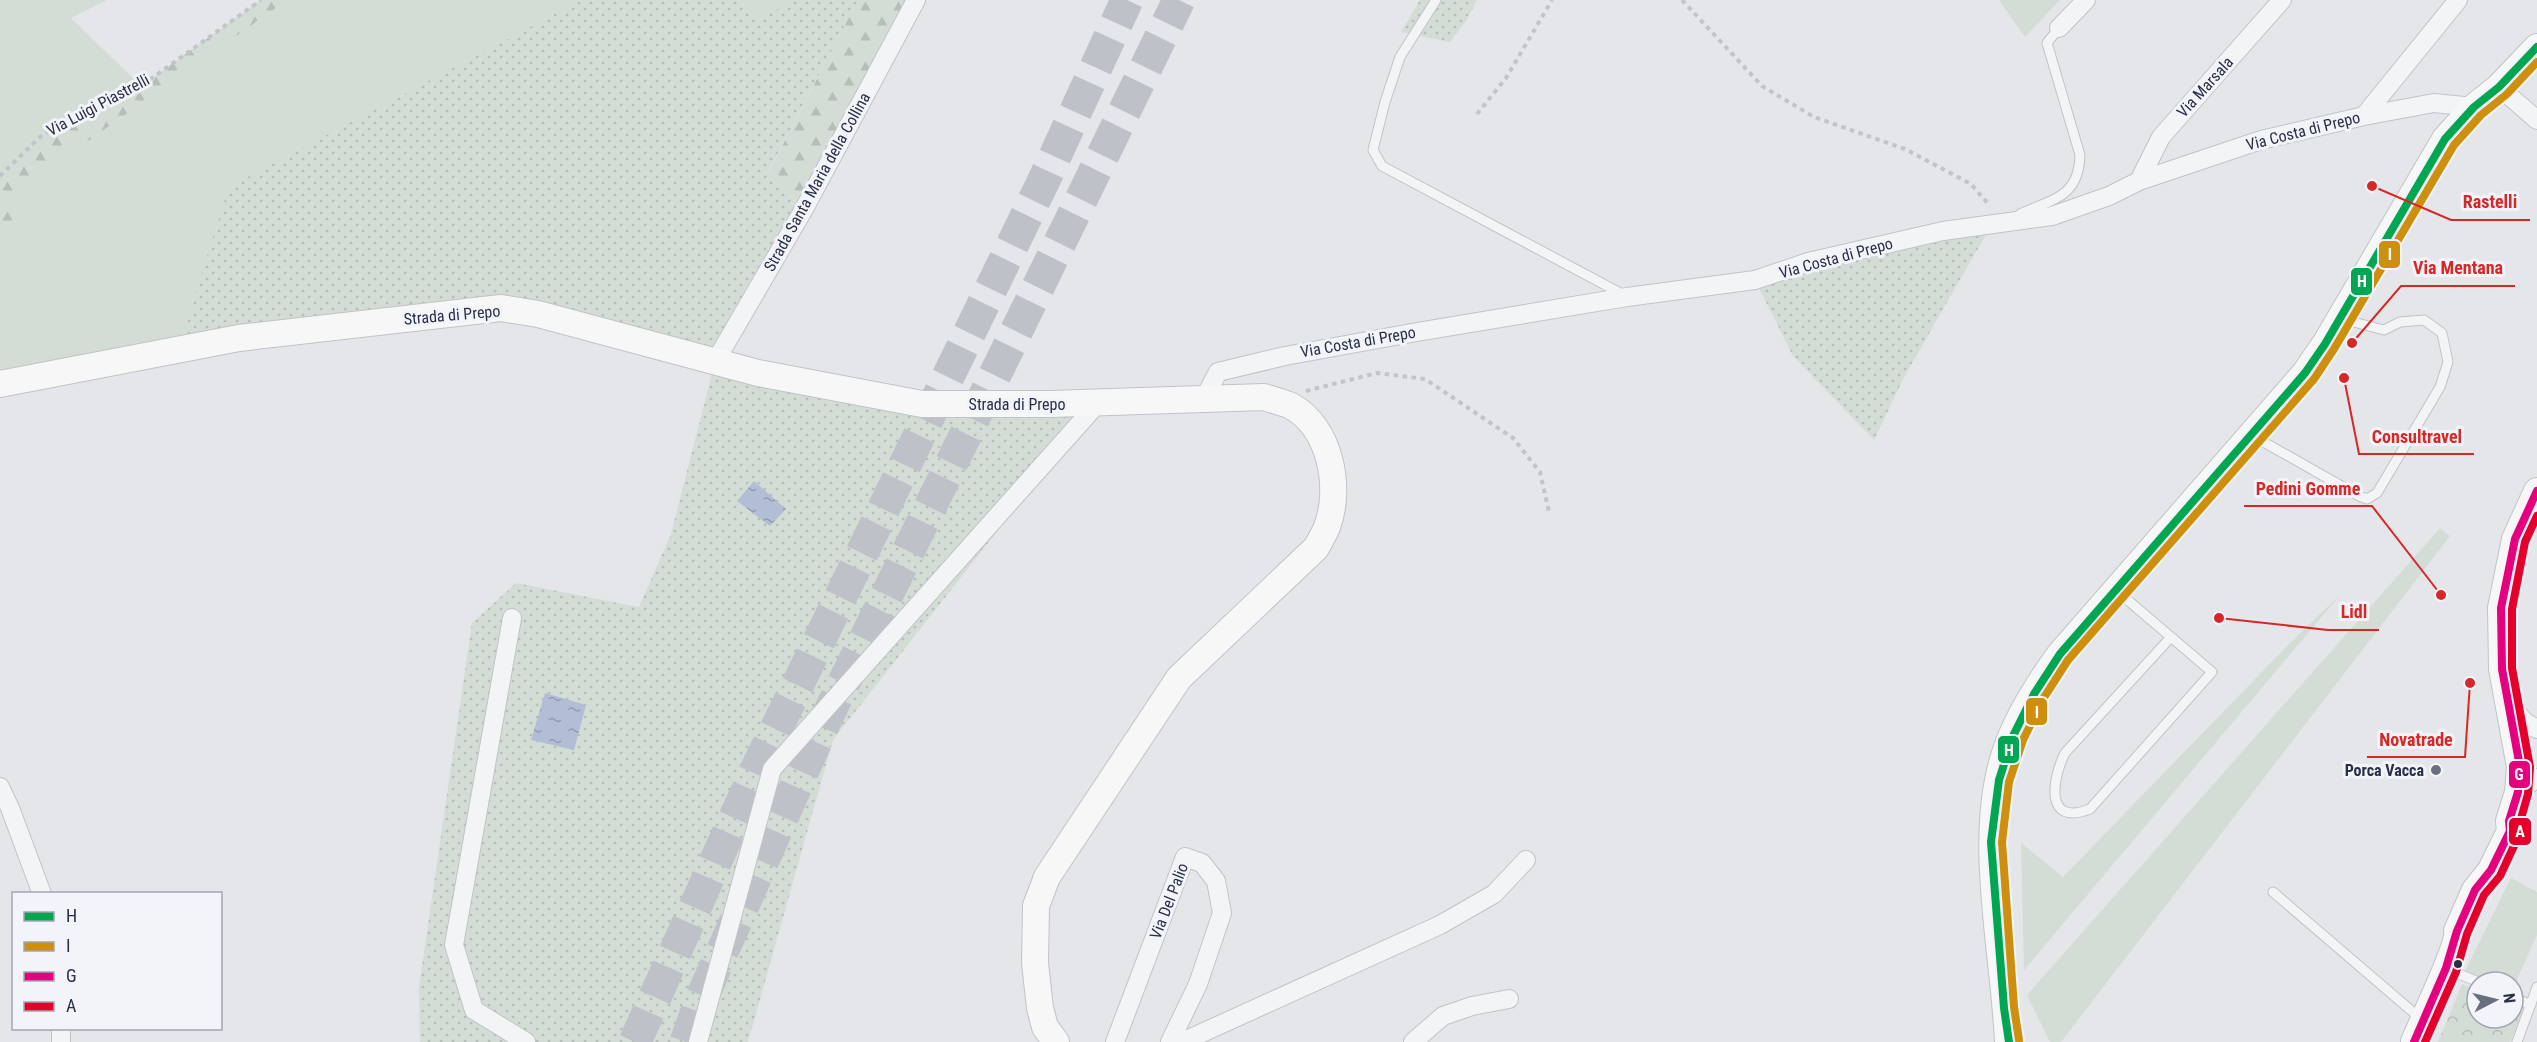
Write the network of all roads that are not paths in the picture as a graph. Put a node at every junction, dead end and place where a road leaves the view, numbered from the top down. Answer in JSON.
{"nodes":[{"id":1,"x":916,"y":0,"type":"edge"},
{"id":2,"x":1436,"y":0,"type":"edge"},
{"id":3,"x":2086,"y":0,"type":"edge"},
{"id":4,"x":2282,"y":0,"type":"edge"},
{"id":5,"x":2458,"y":0,"type":"edge"},
{"id":6,"x":2059,"y":28,"type":"joint"},
{"id":7,"x":2537,"y":47,"type":"edge"},
{"id":8,"x":2499,"y":87,"type":"junction"},
{"id":9,"x":2474,"y":107,"type":"junction"},
{"id":10,"x":2364,"y":116,"type":"junction"},
{"id":11,"x":2537,"y":120,"type":"edge"},
{"id":12,"x":2139,"y":181,"type":"junction"},
{"id":13,"x":1997,"y":224,"type":"junction"},
{"id":14,"x":1628,"y":297,"type":"junction"},
{"id":15,"x":2340,"y":318,"type":"junction"},
{"id":16,"x":715,"y":362,"type":"junction"},
{"id":17,"x":0,"y":384,"type":"edge"},
{"id":18,"x":1204,"y":399,"type":"junction"},
{"id":19,"x":1098,"y":403,"type":"junction"},
{"id":20,"x":2251,"y":435,"type":"junction"},
{"id":21,"x":2537,"y":491,"type":"edge"},
{"id":22,"x":2115,"y":590,"type":"junction"},
{"id":23,"x":512,"y":618,"type":"dead end"},
{"id":24,"x":2170,"y":637,"type":"junction"},
{"id":25,"x":2508,"y":704,"type":"junction"},
{"id":26,"x":2537,"y":729,"type":"edge"},
{"id":27,"x":2528,"y":785,"type":"edge"},
{"id":28,"x":0,"y":788,"type":"edge"},
{"id":29,"x":1527,"y":860,"type":"dead end"},
{"id":30,"x":41,"y":892,"type":"edge"},
{"id":31,"x":2273,"y":892,"type":"dead end"},
{"id":32,"x":2446,"y":968,"type":"junction"},
{"id":33,"x":2465,"y":976,"type":"edge"},
{"id":34,"x":2537,"y":987,"type":"edge"},
{"id":35,"x":1509,"y":999,"type":"dead end"},
{"id":36,"x":2525,"y":1003,"type":"edge"},
{"id":37,"x":2530,"y":1005,"type":"junction"},
{"id":38,"x":2419,"y":1031,"type":"edge"},
{"id":39,"x":2008,"y":1041,"type":"edge"},
{"id":40,"x":526,"y":1042,"type":"edge"},
{"id":41,"x":698,"y":1042,"type":"edge"},
{"id":42,"x":1056,"y":1042,"type":"edge"},
{"id":43,"x":1115,"y":1042,"type":"edge"},
{"id":44,"x":1170,"y":1042,"type":"edge"},
{"id":45,"x":1182,"y":1042,"type":"edge"},
{"id":46,"x":1413,"y":1042,"type":"edge"},
{"id":47,"x":2517,"y":1042,"type":"edge"}],
"edges":[{"from":1,"to":16,"type":"street","name":"Strada Santa Maria della Collina"},
{"from":2,"to":14,"type":"lane"},
{"from":3,"to":6,"type":"street"},
{"from":4,"to":12,"type":"street","name":"Via Marsala"},
{"from":5,"to":10,"type":"street"},
{"from":6,"to":13,"type":"lane"},
{"from":7,"to":8,"type":"street"},
{"from":8,"to":9,"type":"street"},
{"from":8,"to":11,"type":"street"},
{"from":9,"to":10,"type":"street","name":"Via Costa di Prepo"},
{"from":9,"to":15,"type":"street"},
{"from":10,"to":12,"type":"street","name":"Via Costa di Prepo"},
{"from":12,"to":13,"type":"street","name":"Via Costa di Prepo"},
{"from":13,"to":14,"type":"street","name":"Via Costa di Prepo"},
{"from":14,"to":18,"type":"street","name":"Via Costa di Prepo"},
{"from":15,"to":20,"type":"street"},
{"from":15,"to":20,"type":"lane"},
{"from":16,"to":17,"type":"street","name":"Strada di Prepo"},
{"from":16,"to":19,"type":"street","name":"Strada di Prepo"},
{"from":18,"to":19,"type":"street","name":"Strada di Prepo"},
{"from":18,"to":42,"type":"street","name":"Strada di Prepo"},
{"from":19,"to":41,"type":"street"},
{"from":20,"to":22,"type":"street"},
{"from":21,"to":25,"type":"street"},
{"from":22,"to":24,"type":"lane"},
{"from":22,"to":39,"type":"street"},
{"from":23,"to":40,"type":"street"},
{"from":24,"to":24,"type":"lane"},
{"from":25,"to":26,"type":"street"},
{"from":25,"to":27,"type":"street"},
{"from":27,"to":32,"type":"street"},
{"from":28,"to":30,"type":"street"},
{"from":29,"to":45,"type":"street"},
{"from":31,"to":38,"type":"lane"},
{"from":32,"to":33,"type":"lane"},
{"from":32,"to":38,"type":"street"},
{"from":34,"to":37,"type":"lane"},
{"from":35,"to":46,"type":"street"},
{"from":36,"to":37,"type":"lane"},
{"from":37,"to":47,"type":"lane"},
{"from":43,"to":44,"type":"street","name":"Via Del Palio"}]}
